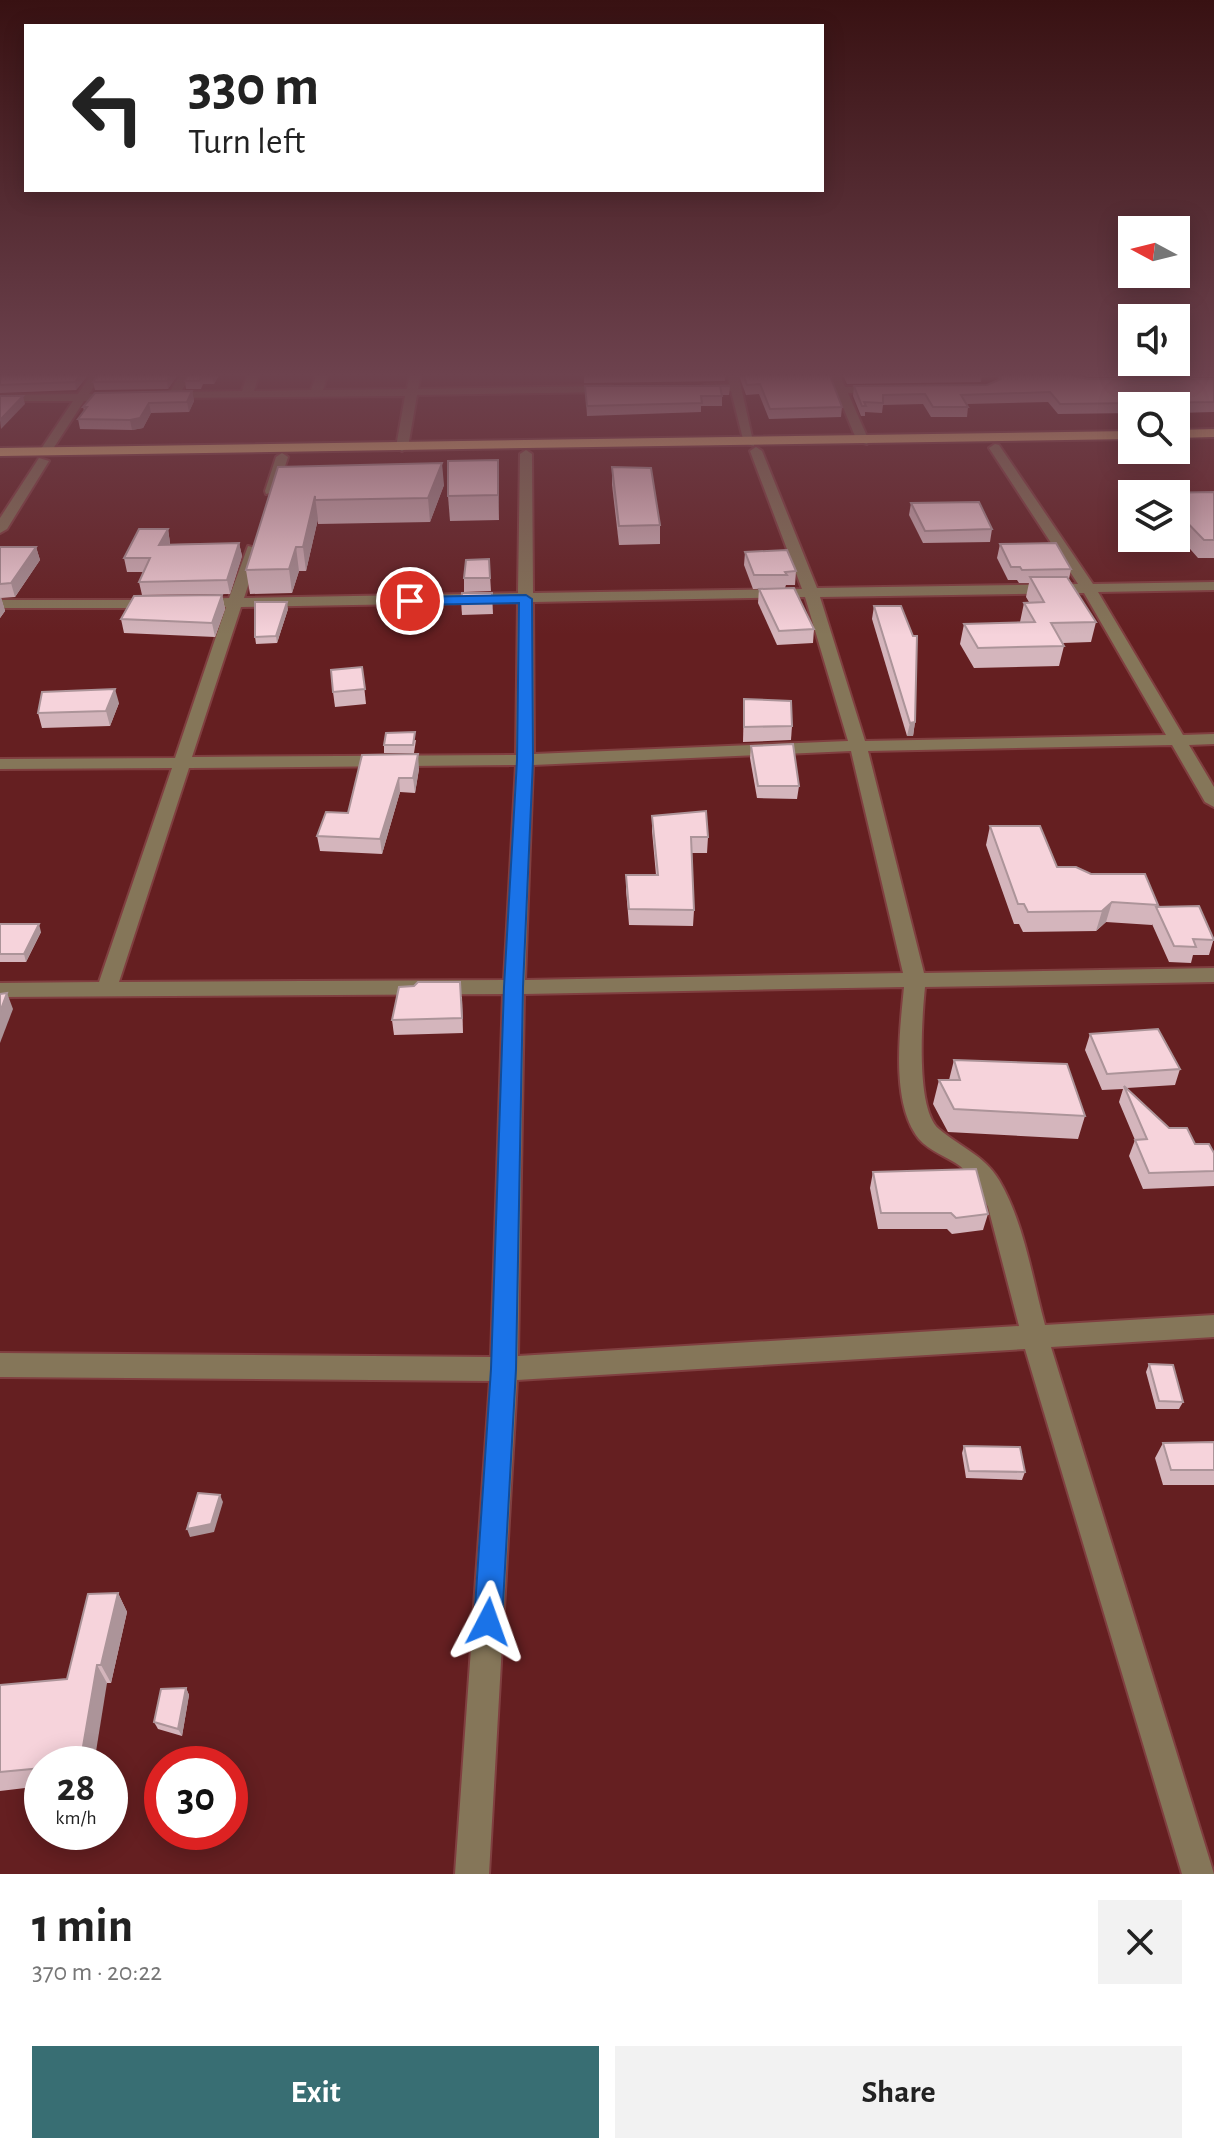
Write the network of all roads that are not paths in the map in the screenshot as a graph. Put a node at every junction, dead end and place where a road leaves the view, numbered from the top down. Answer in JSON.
{"nodes":[{"id":1,"x":41,"y":460,"type":"edge"},
{"id":2,"x":281,"y":460,"type":"edge"},
{"id":3,"x":526,"y":460,"type":"edge"},
{"id":4,"x":758,"y":460,"type":"edge"},
{"id":5,"x":1003,"y":460,"type":"edge"},
{"id":6,"x":0,"y":529,"type":"edge"},
{"id":7,"x":1214,"y":586,"type":"edge"},
{"id":8,"x":1089,"y":589,"type":"junction"},
{"id":9,"x":812,"y":595,"type":"junction"},
{"id":10,"x":526,"y":599,"type":"junction"},
{"id":11,"x":237,"y":603,"type":"junction"},
{"id":12,"x":0,"y":604,"type":"edge"},
{"id":13,"x":1176,"y":739,"type":"junction"},
{"id":14,"x":1214,"y":739,"type":"edge"},
{"id":15,"x":858,"y":746,"type":"junction"},
{"id":16,"x":525,"y":760,"type":"junction"},
{"id":17,"x":182,"y":762,"type":"junction"},
{"id":18,"x":0,"y":764,"type":"edge"},
{"id":19,"x":1214,"y":802,"type":"edge"},
{"id":20,"x":1214,"y":975,"type":"edge"},
{"id":21,"x":915,"y":980,"type":"junction"},
{"id":22,"x":514,"y":987,"type":"junction"},
{"id":23,"x":107,"y":988,"type":"junction"},
{"id":24,"x":0,"y":990,"type":"edge"},
{"id":25,"x":1214,"y":1326,"type":"edge"},
{"id":26,"x":1035,"y":1338,"type":"junction"},
{"id":27,"x":0,"y":1365,"type":"edge"},
{"id":28,"x":504,"y":1369,"type":"junction"},
{"id":29,"x":472,"y":1874,"type":"edge"},
{"id":30,"x":1199,"y":1874,"type":"edge"}],
"edges":[{"from":1,"to":6,"type":"street"},
{"from":2,"to":11,"type":"street"},
{"from":3,"to":10,"type":"street"},
{"from":4,"to":9,"type":"street"},
{"from":5,"to":8,"type":"street"},
{"from":7,"to":8,"type":"street"},
{"from":8,"to":9,"type":"street"},
{"from":8,"to":13,"type":"street"},
{"from":9,"to":10,"type":"street"},
{"from":9,"to":15,"type":"street"},
{"from":10,"to":11,"type":"street"},
{"from":10,"to":16,"type":"street"},
{"from":11,"to":12,"type":"street"},
{"from":11,"to":17,"type":"street"},
{"from":13,"to":14,"type":"street"},
{"from":13,"to":15,"type":"street"},
{"from":13,"to":19,"type":"street"},
{"from":15,"to":16,"type":"street"},
{"from":15,"to":21,"type":"street"},
{"from":16,"to":17,"type":"street"},
{"from":16,"to":22,"type":"street"},
{"from":17,"to":18,"type":"street"},
{"from":17,"to":23,"type":"street"},
{"from":20,"to":21,"type":"street"},
{"from":21,"to":22,"type":"street"},
{"from":21,"to":26,"type":"street"},
{"from":22,"to":23,"type":"street"},
{"from":22,"to":28,"type":"street"},
{"from":23,"to":24,"type":"street"},
{"from":25,"to":26,"type":"street"},
{"from":26,"to":28,"type":"street"},
{"from":26,"to":30,"type":"street"},
{"from":27,"to":28,"type":"street"},
{"from":28,"to":29,"type":"street"}]}
